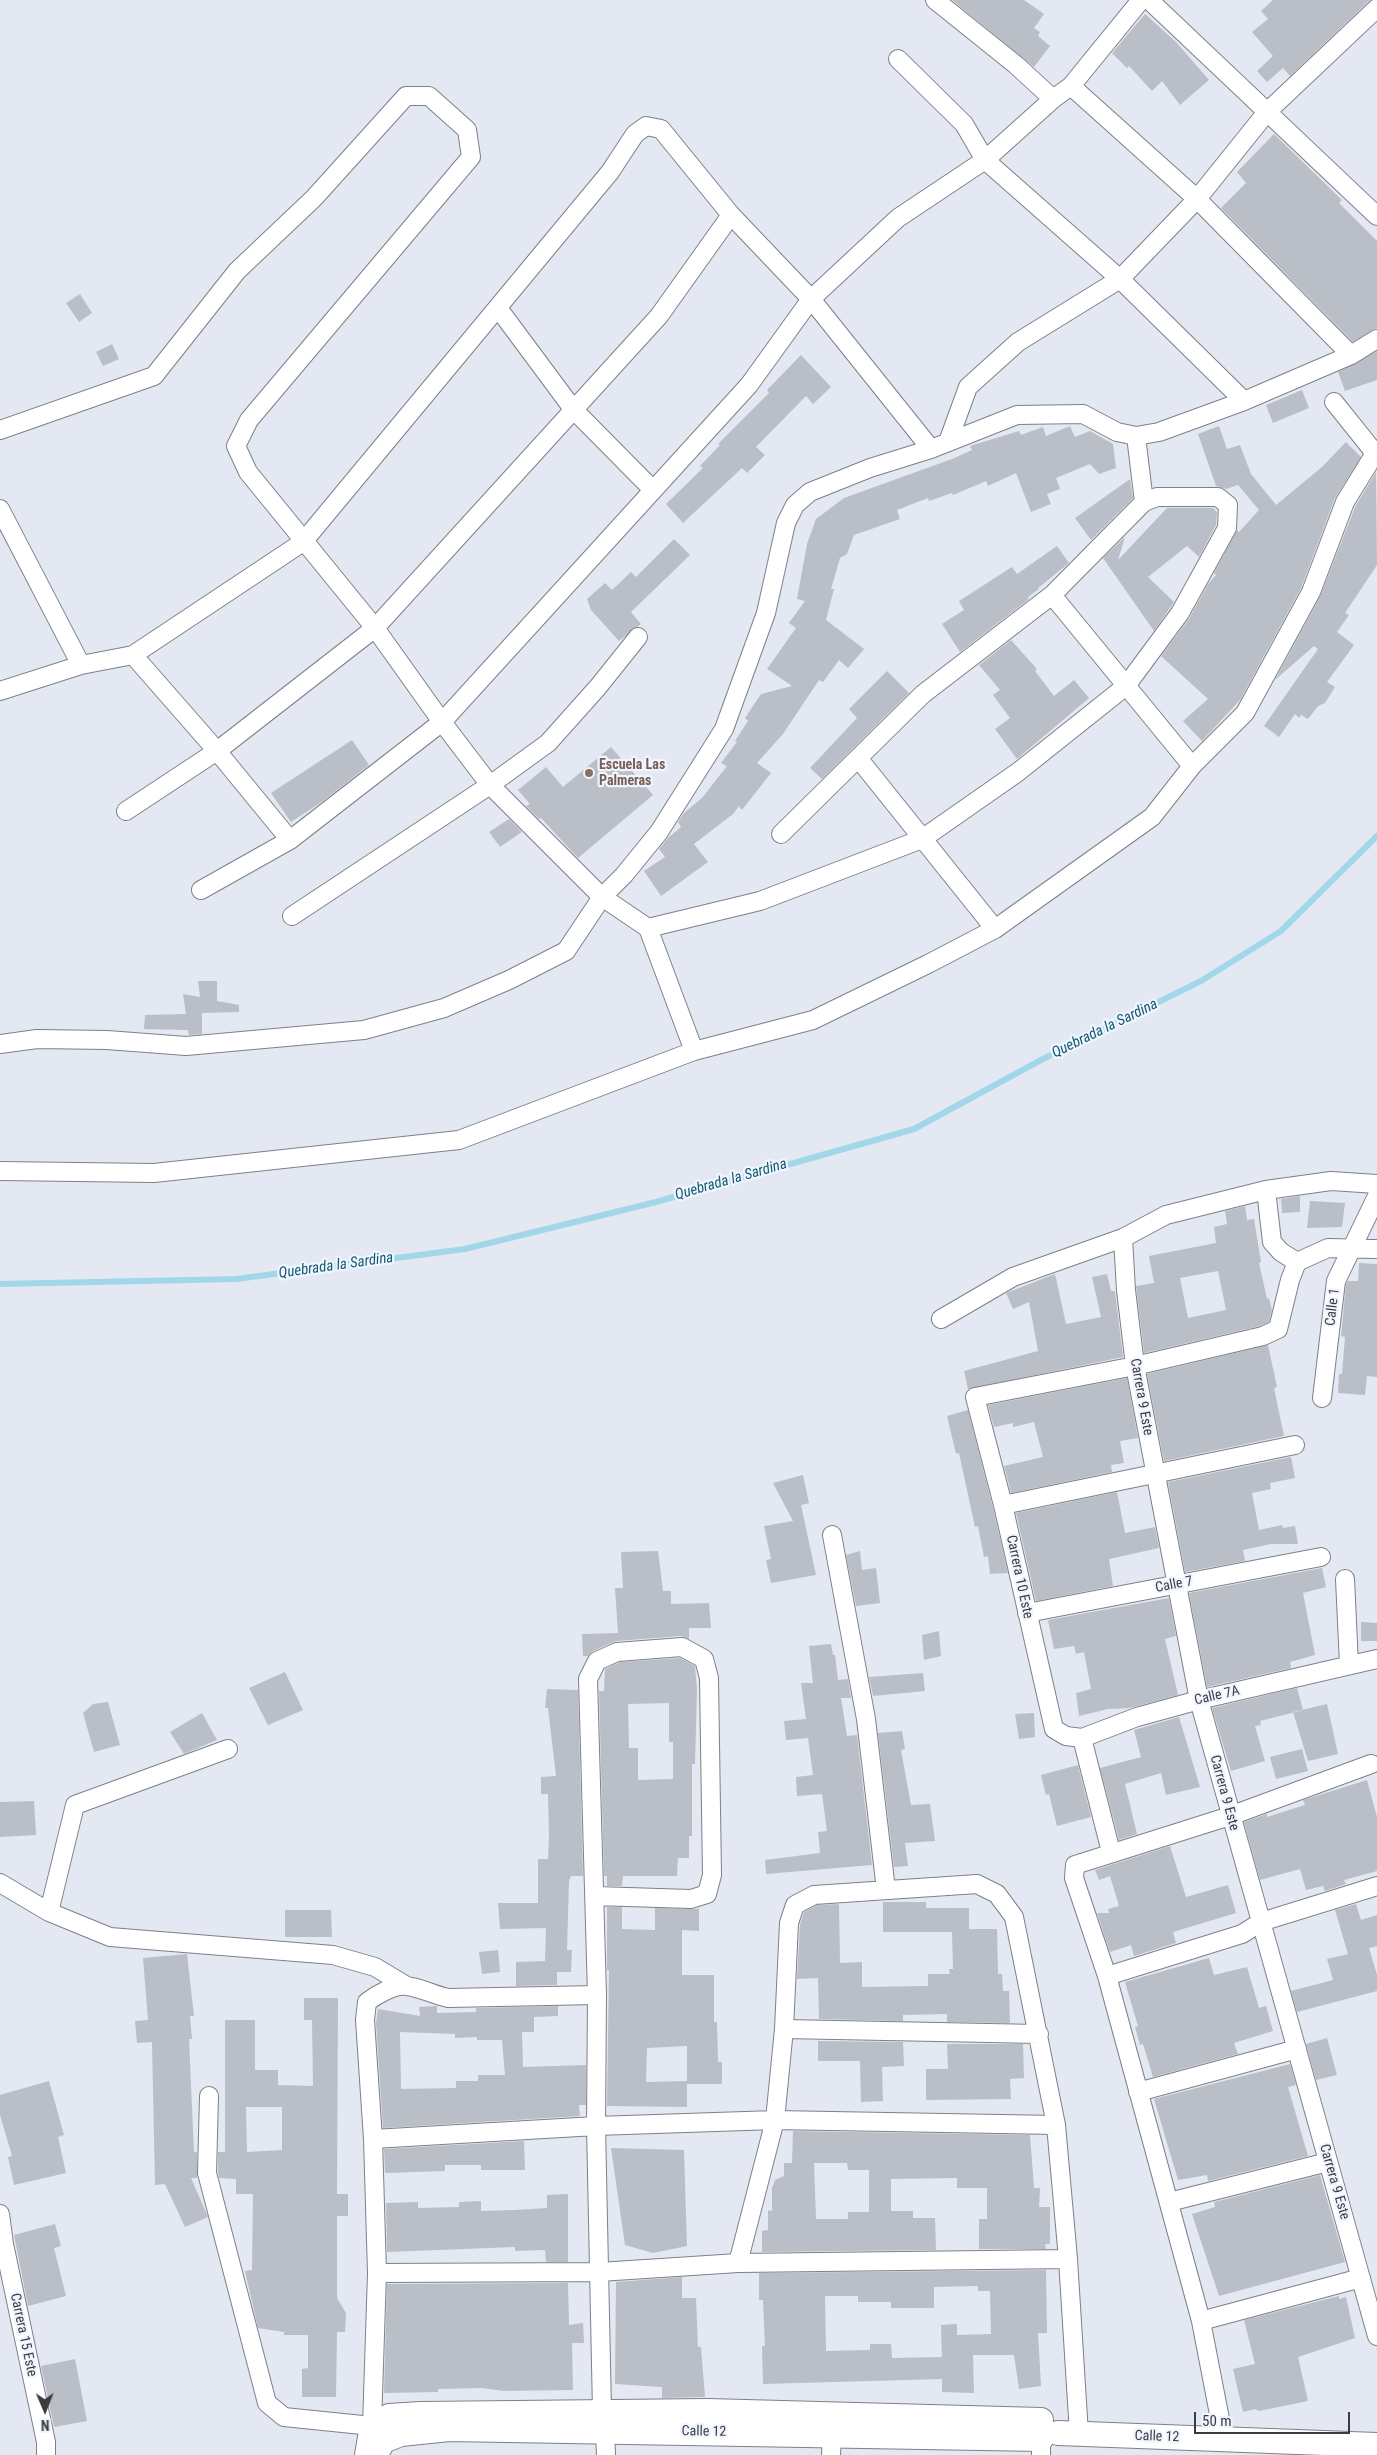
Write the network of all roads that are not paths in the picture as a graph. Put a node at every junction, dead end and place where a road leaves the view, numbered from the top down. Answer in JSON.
{"nodes":[{"id":1,"x":934,"y":0,"type":"edge"},
{"id":2,"x":1141,"y":0,"type":"edge"},
{"id":3,"x":1149,"y":0,"type":"edge"},
{"id":4,"x":1377,"y":8,"type":"edge"},
{"id":5,"x":898,"y":59,"type":"dead end"},
{"id":6,"x":1071,"y":86,"type":"junction"},
{"id":7,"x":1052,"y":99,"type":"junction"},
{"id":8,"x":1268,"y":112,"type":"junction"},
{"id":9,"x":985,"y":160,"type":"junction"},
{"id":10,"x":1197,"y":198,"type":"junction"},
{"id":11,"x":731,"y":215,"type":"junction"},
{"id":12,"x":1377,"y":216,"type":"edge"},
{"id":13,"x":1120,"y":279,"type":"junction"},
{"id":14,"x":811,"y":299,"type":"junction"},
{"id":15,"x":498,"y":308,"type":"junction"},
{"id":16,"x":1377,"y":339,"type":"edge"},
{"id":17,"x":1351,"y":354,"type":"junction"},
{"id":18,"x":1244,"y":401,"type":"junction"},
{"id":19,"x":1334,"y":402,"type":"dead end"},
{"id":20,"x":573,"y":409,"type":"junction"},
{"id":21,"x":0,"y":430,"type":"edge"},
{"id":22,"x":1136,"y":436,"type":"junction"},
{"id":23,"x":948,"y":442,"type":"junction"},
{"id":24,"x":931,"y":449,"type":"junction"},
{"id":25,"x":1376,"y":451,"type":"edge"},
{"id":26,"x":653,"y":490,"type":"junction"},
{"id":27,"x":1144,"y":502,"type":"junction"},
{"id":28,"x":0,"y":509,"type":"edge"},
{"id":29,"x":303,"y":542,"type":"junction"},
{"id":30,"x":1052,"y":595,"type":"junction"},
{"id":31,"x":375,"y":628,"type":"junction"},
{"id":32,"x":638,"y":637,"type":"dead end"},
{"id":33,"x":133,"y":655,"type":"junction"},
{"id":34,"x":81,"y":665,"type":"junction"},
{"id":35,"x":1126,"y":686,"type":"junction"},
{"id":36,"x":0,"y":691,"type":"edge"},
{"id":37,"x":442,"y":722,"type":"junction"},
{"id":38,"x":217,"y":751,"type":"junction"},
{"id":39,"x":858,"y":758,"type":"junction"},
{"id":40,"x":1192,"y":766,"type":"junction"},
{"id":41,"x":490,"y":785,"type":"junction"},
{"id":42,"x":126,"y":811,"type":"dead end"},
{"id":43,"x":781,"y":834,"type":"dead end"},
{"id":44,"x":922,"y":839,"type":"junction"},
{"id":45,"x":290,"y":840,"type":"junction"},
{"id":46,"x":201,"y":890,"type":"dead end"},
{"id":47,"x":602,"y":897,"type":"junction"},
{"id":48,"x":292,"y":916,"type":"dead end"},
{"id":49,"x":648,"y":928,"type":"junction"},
{"id":50,"x":995,"y":929,"type":"junction"},
{"id":51,"x":0,"y":1044,"type":"edge"},
{"id":52,"x":694,"y":1051,"type":"junction"},
{"id":53,"x":0,"y":1171,"type":"edge"},
{"id":54,"x":1377,"y":1184,"type":"edge"},
{"id":55,"x":1266,"y":1190,"type":"junction"},
{"id":56,"x":1377,"y":1196,"type":"edge"},
{"id":57,"x":1122,"y":1238,"type":"junction"},
{"id":58,"x":1352,"y":1248,"type":"junction"},
{"id":59,"x":1377,"y":1249,"type":"edge"},
{"id":60,"x":1297,"y":1262,"type":"junction"},
{"id":61,"x":941,"y":1319,"type":"dead end"},
{"id":62,"x":1134,"y":1366,"type":"junction"},
{"id":63,"x":1322,"y":1398,"type":"dead end"},
{"id":64,"x":1295,"y":1444,"type":"dead end"},
{"id":65,"x":1154,"y":1473,"type":"junction"},
{"id":66,"x":1003,"y":1505,"type":"junction"},
{"id":67,"x":832,"y":1535,"type":"dead end"},
{"id":68,"x":1321,"y":1557,"type":"dead end"},
{"id":69,"x":1345,"y":1579,"type":"dead end"},
{"id":70,"x":1177,"y":1584,"type":"junction"},
{"id":71,"x":1027,"y":1613,"type":"junction"},
{"id":72,"x":1377,"y":1659,"type":"edge"},
{"id":73,"x":1353,"y":1664,"type":"junction"},
{"id":74,"x":1199,"y":1700,"type":"junction"},
{"id":75,"x":1082,"y":1738,"type":"junction"},
{"id":76,"x":228,"y":1750,"type":"dead end"},
{"id":77,"x":1371,"y":1764,"type":"dead end"},
{"id":78,"x":1230,"y":1816,"type":"junction"},
{"id":79,"x":1111,"y":1852,"type":"junction"},
{"id":80,"x":0,"y":1883,"type":"edge"},
{"id":81,"x":1377,"y":1886,"type":"edge"},
{"id":82,"x":886,"y":1890,"type":"junction"},
{"id":83,"x":595,"y":1896,"type":"junction"},
{"id":84,"x":49,"y":1912,"type":"junction"},
{"id":85,"x":1262,"y":1922,"type":"junction"},
{"id":86,"x":1107,"y":1976,"type":"junction"},
{"id":87,"x":405,"y":1985,"type":"junction"},
{"id":88,"x":597,"y":1996,"type":"junction"},
{"id":89,"x":784,"y":2029,"type":"junction"},
{"id":90,"x":1039,"y":2034,"type":"junction"},
{"id":91,"x":1297,"y":2049,"type":"junction"},
{"id":92,"x":1138,"y":2092,"type":"junction"},
{"id":93,"x":209,"y":2096,"type":"dead end"},
{"id":94,"x":775,"y":2120,"type":"junction"},
{"id":95,"x":1056,"y":2125,"type":"junction"},
{"id":96,"x":596,"y":2126,"type":"junction"},
{"id":97,"x":373,"y":2139,"type":"junction"},
{"id":98,"x":1328,"y":2162,"type":"junction"},
{"id":99,"x":1169,"y":2202,"type":"junction"},
{"id":100,"x":0,"y":2214,"type":"edge"},
{"id":101,"x":1068,"y":2259,"type":"junction"},
{"id":102,"x":738,"y":2263,"type":"junction"},
{"id":103,"x":599,"y":2272,"type":"junction"},
{"id":104,"x":377,"y":2273,"type":"junction"},
{"id":105,"x":1361,"y":2278,"type":"junction"},
{"id":106,"x":1201,"y":2321,"type":"junction"},
{"id":107,"x":1377,"y":2336,"type":"edge"},
{"id":108,"x":603,"y":2421,"type":"junction"},
{"id":109,"x":372,"y":2426,"type":"junction"},
{"id":110,"x":1052,"y":2436,"type":"edge"},
{"id":111,"x":1224,"y":2440,"type":"junction"},
{"id":112,"x":831,"y":2445,"type":"edge"},
{"id":113,"x":1377,"y":2445,"type":"edge"},
{"id":114,"x":1289,"y":2448,"type":"edge"},
{"id":115,"x":46,"y":2455,"type":"edge"},
{"id":116,"x":367,"y":2455,"type":"edge"},
{"id":117,"x":376,"y":2455,"type":"edge"},
{"id":118,"x":606,"y":2455,"type":"edge"}],
"edges":[{"from":1,"to":7,"type":"street"},
{"from":2,"to":6,"type":"street"},
{"from":3,"to":8,"type":"street"},
{"from":4,"to":8,"type":"street"},
{"from":5,"to":9,"type":"street"},
{"from":6,"to":7,"type":"street"},
{"from":6,"to":10,"type":"street"},
{"from":7,"to":9,"type":"street"},
{"from":8,"to":10,"type":"street"},
{"from":8,"to":12,"type":"street"},
{"from":9,"to":13,"type":"street"},
{"from":9,"to":14,"type":"street"},
{"from":10,"to":13,"type":"street"},
{"from":10,"to":17,"type":"street"},
{"from":11,"to":14,"type":"street"},
{"from":11,"to":15,"type":"street"},
{"from":11,"to":20,"type":"street"},
{"from":13,"to":18,"type":"street"},
{"from":13,"to":23,"type":"street"},
{"from":14,"to":24,"type":"street"},
{"from":14,"to":26,"type":"street"},
{"from":15,"to":20,"type":"street"},
{"from":15,"to":29,"type":"street"},
{"from":16,"to":17,"type":"street"},
{"from":17,"to":18,"type":"street"},
{"from":18,"to":22,"type":"street"},
{"from":19,"to":25,"type":"street"},
{"from":20,"to":26,"type":"street"},
{"from":20,"to":31,"type":"street"},
{"from":21,"to":29,"type":"street"},
{"from":22,"to":23,"type":"street"},
{"from":22,"to":27,"type":"street"},
{"from":23,"to":24,"type":"street"},
{"from":24,"to":47,"type":"street"},
{"from":25,"to":40,"type":"street"},
{"from":26,"to":37,"type":"street"},
{"from":27,"to":30,"type":"street"},
{"from":27,"to":35,"type":"street"},
{"from":28,"to":34,"type":"street"},
{"from":29,"to":31,"type":"street"},
{"from":29,"to":33,"type":"street"},
{"from":30,"to":35,"type":"street"},
{"from":30,"to":39,"type":"street"},
{"from":31,"to":37,"type":"street"},
{"from":31,"to":38,"type":"street"},
{"from":32,"to":41,"type":"street"},
{"from":33,"to":34,"type":"street"},
{"from":33,"to":38,"type":"street"},
{"from":34,"to":36,"type":"street"},
{"from":35,"to":40,"type":"street"},
{"from":35,"to":44,"type":"street"},
{"from":37,"to":41,"type":"street"},
{"from":37,"to":45,"type":"street"},
{"from":38,"to":42,"type":"street"},
{"from":38,"to":45,"type":"street"},
{"from":39,"to":43,"type":"street"},
{"from":39,"to":44,"type":"street"},
{"from":40,"to":50,"type":"street"},
{"from":41,"to":47,"type":"street"},
{"from":41,"to":48,"type":"street"},
{"from":44,"to":49,"type":"street"},
{"from":44,"to":50,"type":"street"},
{"from":45,"to":46,"type":"street"},
{"from":47,"to":49,"type":"street"},
{"from":47,"to":51,"type":"street"},
{"from":49,"to":52,"type":"street"},
{"from":50,"to":52,"type":"street"},
{"from":52,"to":53,"type":"street"},
{"from":54,"to":55,"type":"street"},
{"from":55,"to":57,"type":"street"},
{"from":55,"to":60,"type":"street"},
{"from":56,"to":58,"type":"street","name":"Calle 1"},
{"from":57,"to":61,"type":"street"},
{"from":57,"to":62,"type":"street","name":"Carrera 9 Este"},
{"from":58,"to":59,"type":"street"},
{"from":58,"to":60,"type":"street"},
{"from":58,"to":63,"type":"street","name":"Calle 1"},
{"from":60,"to":62,"type":"street"},
{"from":62,"to":65,"type":"street","name":"Carrera 9 Este"},
{"from":62,"to":66,"type":"street","name":"Carrera 10 Este"},
{"from":64,"to":65,"type":"street"},
{"from":65,"to":66,"type":"street"},
{"from":65,"to":70,"type":"street","name":"Carrera 9 Este"},
{"from":66,"to":71,"type":"street","name":"Carrera 10 Este"},
{"from":67,"to":82,"type":"street"},
{"from":68,"to":70,"type":"street","name":"Calle 7"},
{"from":69,"to":73,"type":"street"},
{"from":70,"to":71,"type":"street","name":"Calle 7"},
{"from":70,"to":74,"type":"street","name":"Carrera 9 Este"},
{"from":71,"to":75,"type":"street","name":"Carrera 10 Este"},
{"from":72,"to":73,"type":"street","name":"Calle 7A"},
{"from":73,"to":74,"type":"street","name":"Calle 7A"},
{"from":74,"to":75,"type":"street","name":"Calle 7A"},
{"from":74,"to":78,"type":"street","name":"Carrera 9 Este"},
{"from":75,"to":79,"type":"street"},
{"from":76,"to":84,"type":"street"},
{"from":77,"to":78,"type":"street"},
{"from":78,"to":79,"type":"street"},
{"from":78,"to":85,"type":"street","name":"Carrera 9 Este"},
{"from":79,"to":86,"type":"street"},
{"from":80,"to":84,"type":"street"},
{"from":81,"to":85,"type":"street"},
{"from":82,"to":89,"type":"street"},
{"from":82,"to":90,"type":"street"},
{"from":83,"to":83,"type":"street"},
{"from":83,"to":88,"type":"street"},
{"from":84,"to":87,"type":"street"},
{"from":85,"to":86,"type":"street"},
{"from":85,"to":91,"type":"street","name":"Carrera 9 Este"},
{"from":86,"to":92,"type":"street"},
{"from":87,"to":88,"type":"street"},
{"from":87,"to":97,"type":"street"},
{"from":88,"to":96,"type":"street"},
{"from":89,"to":90,"type":"street"},
{"from":89,"to":94,"type":"street"},
{"from":90,"to":95,"type":"street"},
{"from":91,"to":92,"type":"street"},
{"from":91,"to":98,"type":"street","name":"Carrera 9 Este"},
{"from":92,"to":99,"type":"street"},
{"from":93,"to":109,"type":"street"},
{"from":94,"to":95,"type":"street"},
{"from":94,"to":96,"type":"street"},
{"from":94,"to":102,"type":"street"},
{"from":95,"to":101,"type":"street"},
{"from":96,"to":97,"type":"street"},
{"from":96,"to":103,"type":"street"},
{"from":97,"to":104,"type":"street"},
{"from":98,"to":99,"type":"street"},
{"from":98,"to":105,"type":"street","name":"Carrera 9 Este"},
{"from":99,"to":106,"type":"street"},
{"from":100,"to":115,"type":"street","name":"Carrera 15 Este"},
{"from":101,"to":102,"type":"street"},
{"from":101,"to":110,"type":"street"},
{"from":102,"to":103,"type":"street"},
{"from":103,"to":104,"type":"street"},
{"from":103,"to":108,"type":"street"},
{"from":104,"to":109,"type":"street"},
{"from":105,"to":106,"type":"street"},
{"from":105,"to":107,"type":"street","name":"Carrera 9 Este"},
{"from":106,"to":111,"type":"street"},
{"from":108,"to":109,"type":"main road","name":"Calle 12"},
{"from":108,"to":110,"type":"main road","name":"Calle 12"},
{"from":108,"to":112,"type":"main road","name":"Calle 12"},
{"from":108,"to":117,"type":"main road","name":"Calle 12"},
{"from":108,"to":118,"type":"street"},
{"from":109,"to":116,"type":"main road"},
{"from":110,"to":111,"type":"main road","name":"Calle 12"},
{"from":110,"to":112,"type":"main road","name":"Calle 12"},
{"from":111,"to":114,"type":"main road","name":"Calle 12"},
{"from":113,"to":114,"type":"main road","name":"Calle 12"}]}
